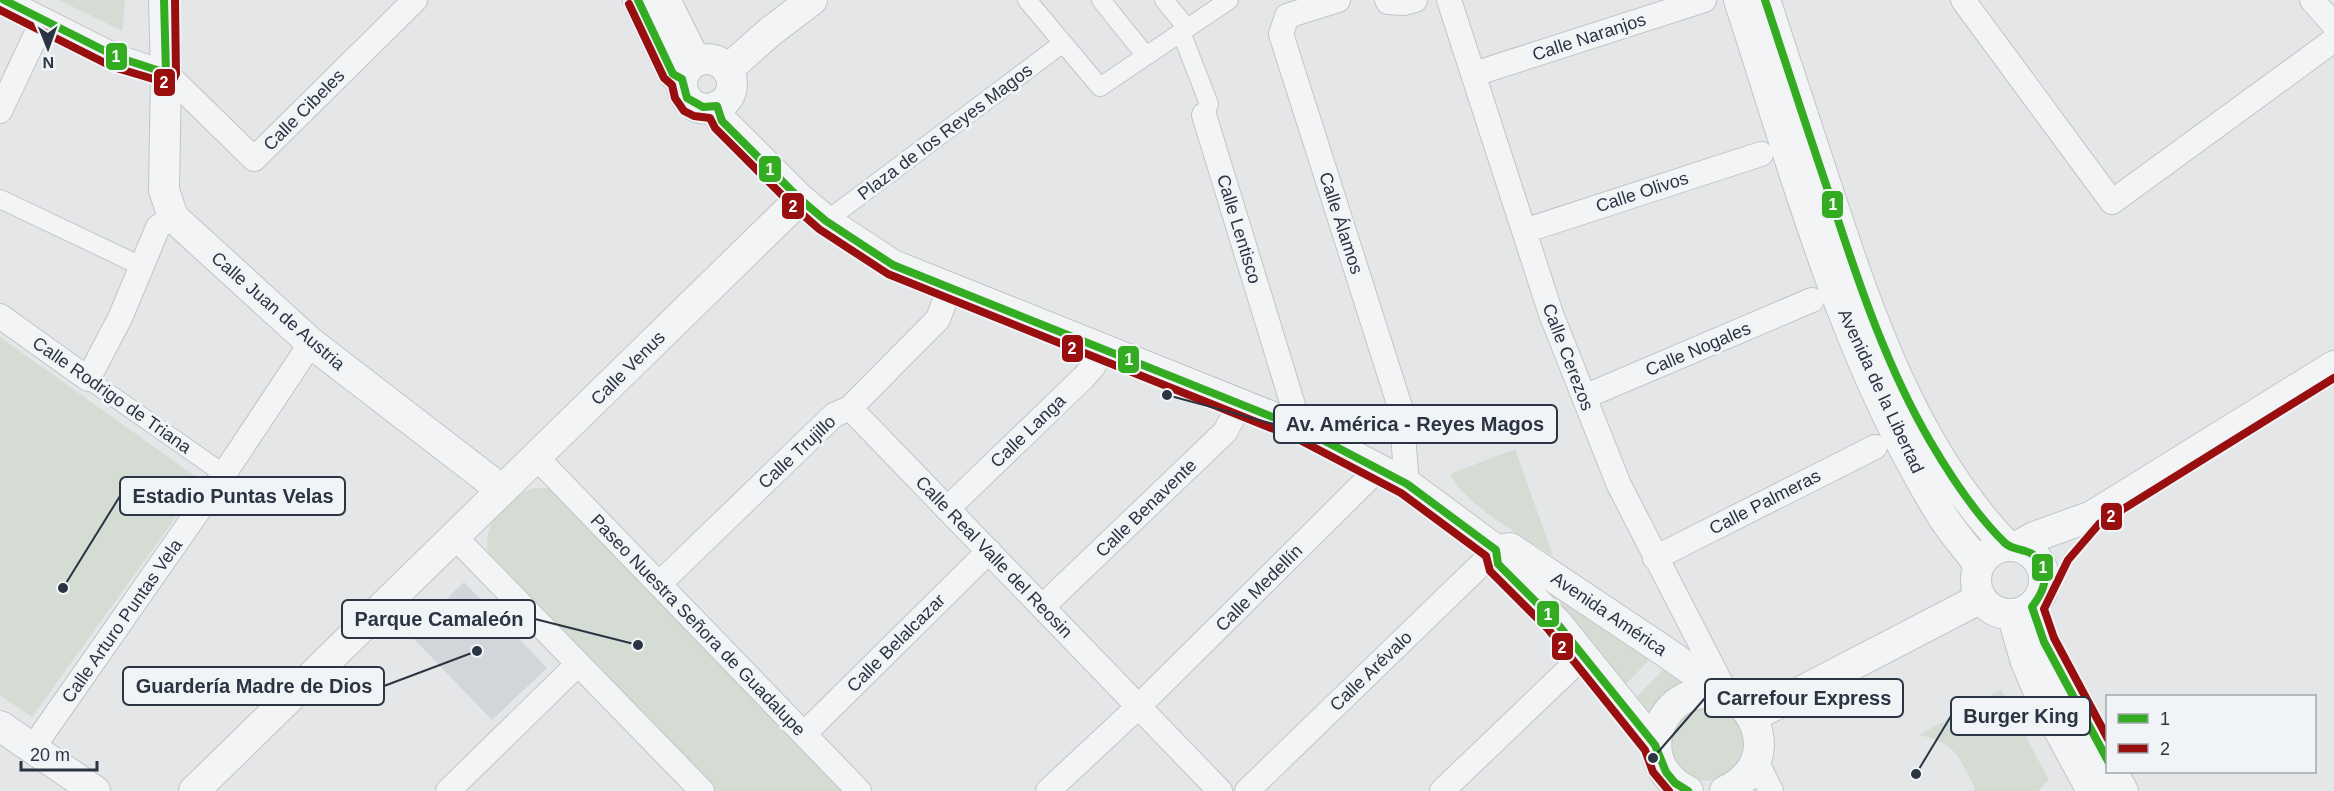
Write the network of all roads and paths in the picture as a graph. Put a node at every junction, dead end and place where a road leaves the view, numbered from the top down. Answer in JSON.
{"nodes":[{"id":1,"x":4,"y":0,"type":"edge"},
{"id":2,"x":164,"y":0,"type":"edge"},
{"id":3,"x":415,"y":0,"type":"edge"},
{"id":4,"x":638,"y":0,"type":"edge"},
{"id":5,"x":665,"y":0,"type":"edge"},
{"id":6,"x":812,"y":0,"type":"edge"},
{"id":7,"x":1027,"y":0,"type":"edge"},
{"id":8,"x":1101,"y":0,"type":"edge"},
{"id":9,"x":1164,"y":0,"type":"edge"},
{"id":10,"x":1229,"y":0,"type":"edge"},
{"id":11,"x":1338,"y":0,"type":"edge"},
{"id":12,"x":1387,"y":0,"type":"edge"},
{"id":13,"x":1415,"y":0,"type":"edge"},
{"id":14,"x":1449,"y":0,"type":"edge"},
{"id":15,"x":1704,"y":0,"type":"edge"},
{"id":16,"x":1739,"y":0,"type":"edge"},
{"id":17,"x":1765,"y":0,"type":"edge"},
{"id":18,"x":1964,"y":0,"type":"edge"},
{"id":19,"x":2312,"y":0,"type":"edge"},
{"id":20,"x":43,"y":20,"type":"junction"},
{"id":21,"x":2334,"y":25,"type":"edge"},
{"id":22,"x":1184,"y":30,"type":"junction"},
{"id":23,"x":2334,"y":40,"type":"edge"},
{"id":24,"x":1063,"y":43,"type":"junction"},
{"id":25,"x":1146,"y":56,"type":"junction"},
{"id":26,"x":690,"y":70,"type":"junction"},
{"id":27,"x":727,"y":70,"type":"junction"},
{"id":28,"x":166,"y":73,"type":"junction"},
{"id":29,"x":1474,"y":74,"type":"junction"},
{"id":30,"x":3,"y":97,"type":"edge"},
{"id":31,"x":717,"y":106,"type":"junction"},
{"id":32,"x":1204,"y":115,"type":"joint"},
{"id":33,"x":1761,"y":154,"type":"dead end"},
{"id":34,"x":0,"y":199,"type":"edge"},
{"id":35,"x":800,"y":199,"type":"junction"},
{"id":36,"x":173,"y":217,"type":"junction"},
{"id":37,"x":826,"y":221,"type":"junction"},
{"id":38,"x":1524,"y":231,"type":"junction"},
{"id":39,"x":141,"y":266,"type":"junction"},
{"id":40,"x":949,"y":289,"type":"junction"},
{"id":41,"x":1812,"y":300,"type":"dead end"},
{"id":42,"x":0,"y":316,"type":"edge"},
{"id":43,"x":311,"y":344,"type":"junction"},
{"id":44,"x":1102,"y":348,"type":"junction"},
{"id":45,"x":2334,"y":366,"type":"edge"},
{"id":46,"x":88,"y":380,"type":"junction"},
{"id":47,"x":1584,"y":397,"type":"junction"},
{"id":48,"x":1241,"y":402,"type":"junction"},
{"id":49,"x":850,"y":408,"type":"junction"},
{"id":50,"x":1300,"y":428,"type":"junction"},
{"id":51,"x":1875,"y":447,"type":"dead end"},
{"id":52,"x":537,"y":458,"type":"junction"},
{"id":53,"x":1379,"y":468,"type":"junction"},
{"id":54,"x":224,"y":474,"type":"junction"},
{"id":55,"x":1407,"y":484,"type":"junction"},
{"id":56,"x":502,"y":490,"type":"junction"},
{"id":57,"x":947,"y":509,"type":"junction"},
{"id":58,"x":2092,"y":516,"type":"junction"},
{"id":59,"x":454,"y":536,"type":"junction"},
{"id":60,"x":2012,"y":546,"type":"junction"},
{"id":61,"x":1496,"y":550,"type":"junction"},
{"id":62,"x":989,"y":551,"type":"junction"},
{"id":63,"x":1654,"y":558,"type":"junction"},
{"id":64,"x":1979,"y":565,"type":"junction"},
{"id":65,"x":2045,"y":578,"type":"junction"},
{"id":66,"x":659,"y":584,"type":"junction"},
{"id":67,"x":1981,"y":598,"type":"junction"},
{"id":68,"x":1042,"y":607,"type":"junction"},
{"id":69,"x":2022,"y":611,"type":"junction"},
{"id":70,"x":1584,"y":655,"type":"junction"},
{"id":71,"x":579,"y":664,"type":"junction"},
{"id":72,"x":1721,"y":695,"type":"junction"},
{"id":73,"x":1138,"y":706,"type":"junction"},
{"id":74,"x":1752,"y":717,"type":"junction"},
{"id":75,"x":0,"y":726,"type":"edge"},
{"id":76,"x":804,"y":734,"type":"junction"},
{"id":77,"x":1655,"y":745,"type":"junction"},
{"id":78,"x":32,"y":749,"type":"junction"},
{"id":79,"x":2106,"y":758,"type":"edge"},
{"id":80,"x":1756,"y":761,"type":"junction"},
{"id":81,"x":2113,"y":773,"type":"edge"},
{"id":82,"x":1676,"y":788,"type":"edge"},
{"id":83,"x":95,"y":791,"type":"edge"},
{"id":84,"x":194,"y":791,"type":"edge"},
{"id":85,"x":448,"y":791,"type":"edge"},
{"id":86,"x":702,"y":791,"type":"edge"},
{"id":87,"x":859,"y":791,"type":"edge"},
{"id":88,"x":1048,"y":791,"type":"edge"},
{"id":89,"x":1220,"y":791,"type":"edge"},
{"id":90,"x":1247,"y":791,"type":"edge"},
{"id":91,"x":1442,"y":791,"type":"edge"},
{"id":92,"x":1725,"y":791,"type":"edge"},
{"id":93,"x":1771,"y":791,"type":"edge"},
{"id":94,"x":2092,"y":791,"type":"edge"},
{"id":95,"x":2122,"y":791,"type":"edge"}],
"edges":[{"from":1,"to":20,"type":"street"},
{"from":2,"to":28,"type":"street","name":"Calle Juan de Austria"},
{"from":3,"to":28,"type":"street","name":"Calle Cibeles"},
{"from":4,"to":26,"type":"street"},
{"from":5,"to":26,"type":"street"},
{"from":6,"to":27,"type":"street"},
{"from":7,"to":24,"type":"street"},
{"from":8,"to":25,"type":"street"},
{"from":9,"to":22,"type":"street","name":"Calle Lentisco"},
{"from":10,"to":22,"type":"street"},
{"from":11,"to":55,"type":"street","name":"Calle Álamos"},
{"from":12,"to":13,"type":"street"},
{"from":14,"to":29,"type":"street","name":"Calle Cerezos"},
{"from":15,"to":29,"type":"street","name":"Calle Naranjos"},
{"from":16,"to":64,"type":"street","name":"Avenida de la Libertad"},
{"from":17,"to":60,"type":"street","name":"Avenida de la Libertad"},
{"from":18,"to":23,"type":"street"},
{"from":19,"to":21,"type":"street"},
{"from":20,"to":28,"type":"street"},
{"from":20,"to":30,"type":"street"},
{"from":22,"to":25,"type":"street"},
{"from":22,"to":32,"type":"street","name":"Calle Lentisco"},
{"from":24,"to":25,"type":"street"},
{"from":24,"to":37,"type":"street","name":"Plaza de los Reyes Magos"},
{"from":26,"to":27,"type":"street"},
{"from":26,"to":31,"type":"street"},
{"from":27,"to":31,"type":"street"},
{"from":28,"to":36,"type":"street","name":"Calle Juan de Austria"},
{"from":29,"to":38,"type":"street","name":"Calle Cerezos"},
{"from":31,"to":35,"type":"street","name":"Avenida América"},
{"from":32,"to":50,"type":"street","name":"Calle Lentisco"},
{"from":33,"to":38,"type":"street","name":"Calle Olivos"},
{"from":34,"to":39,"type":"street"},
{"from":35,"to":37,"type":"street","name":"Avenida América"},
{"from":35,"to":52,"type":"street","name":"Calle Venus"},
{"from":36,"to":39,"type":"street"},
{"from":36,"to":43,"type":"street","name":"Calle Juan de Austria"},
{"from":37,"to":40,"type":"street","name":"Avenida América"},
{"from":38,"to":47,"type":"street","name":"Calle Cerezos"},
{"from":39,"to":46,"type":"street"},
{"from":40,"to":44,"type":"street","name":"Avenida América"},
{"from":40,"to":49,"type":"street","name":"Calle Trujillo"},
{"from":41,"to":47,"type":"street","name":"Calle Nogales"},
{"from":42,"to":46,"type":"street","name":"Calle Rodrigo de Triana"},
{"from":43,"to":54,"type":"street","name":"Calle Arturo Puntas Vela"},
{"from":43,"to":56,"type":"street","name":"Calle Juan de Austria"},
{"from":44,"to":48,"type":"street","name":"Avenida América"},
{"from":44,"to":57,"type":"street","name":"Calle Langa"},
{"from":45,"to":58,"type":"street"},
{"from":46,"to":54,"type":"street","name":"Calle Rodrigo de Triana"},
{"from":47,"to":63,"type":"street","name":"Calle Cerezos"},
{"from":48,"to":50,"type":"street","name":"Avenida América"},
{"from":48,"to":68,"type":"street","name":"Calle Benavente"},
{"from":49,"to":57,"type":"street","name":"Calle Real Valle del Reosin"},
{"from":49,"to":66,"type":"street","name":"Calle Trujillo"},
{"from":50,"to":53,"type":"street","name":"Avenida América"},
{"from":51,"to":63,"type":"street","name":"Calle Palmeras"},
{"from":52,"to":56,"type":"street","name":"Calle Venus"},
{"from":52,"to":66,"type":"street","name":"Paseo Nuestra Señora de Guadalupe"},
{"from":53,"to":55,"type":"street","name":"Avenida América"},
{"from":53,"to":73,"type":"street","name":"Calle Medellín"},
{"from":54,"to":78,"type":"street","name":"Calle Arturo Puntas Vela"},
{"from":55,"to":61,"type":"street","name":"Avenida América"},
{"from":56,"to":59,"type":"street","name":"Calle Venus"},
{"from":57,"to":62,"type":"street","name":"Calle Real Valle del Reosin"},
{"from":58,"to":60,"type":"street"},
{"from":58,"to":65,"type":"street"},
{"from":59,"to":71,"type":"street"},
{"from":59,"to":84,"type":"street","name":"Calle Venus"},
{"from":60,"to":64,"type":"street"},
{"from":60,"to":65,"type":"street"},
{"from":61,"to":70,"type":"street","name":"Avenida América"},
{"from":61,"to":72,"type":"street","name":"Avenida América"},
{"from":61,"to":90,"type":"street","name":"Calle Arévalo"},
{"from":62,"to":68,"type":"street","name":"Calle Real Valle del Reosin"},
{"from":62,"to":76,"type":"street","name":"Calle Belalcazar"},
{"from":63,"to":72,"type":"street","name":"Calle Cerezos"},
{"from":64,"to":67,"type":"street"},
{"from":65,"to":69,"type":"street"},
{"from":66,"to":76,"type":"street","name":"Paseo Nuestra Señora de Guadalupe"},
{"from":67,"to":69,"type":"street"},
{"from":67,"to":74,"type":"street"},
{"from":68,"to":73,"type":"street","name":"Calle Real Valle del Reosin"},
{"from":69,"to":79,"type":"street"},
{"from":69,"to":94,"type":"street"},
{"from":70,"to":77,"type":"street","name":"Avenida América"},
{"from":70,"to":91,"type":"street"},
{"from":71,"to":85,"type":"street"},
{"from":71,"to":86,"type":"street"},
{"from":72,"to":74,"type":"street","name":"Avenida América"},
{"from":72,"to":77,"type":"street"},
{"from":73,"to":88,"type":"street","name":"Calle Medellín"},
{"from":73,"to":89,"type":"street","name":"Calle Real Valle del Reosin"},
{"from":74,"to":80,"type":"street"},
{"from":75,"to":78,"type":"street"},
{"from":76,"to":87,"type":"street","name":"Paseo Nuestra Señora de Guadalupe"},
{"from":77,"to":82,"type":"street","name":"Avenida América"},
{"from":78,"to":83,"type":"street"},
{"from":80,"to":92,"type":"street"},
{"from":80,"to":93,"type":"street"},
{"from":81,"to":95,"type":"street"}]}
